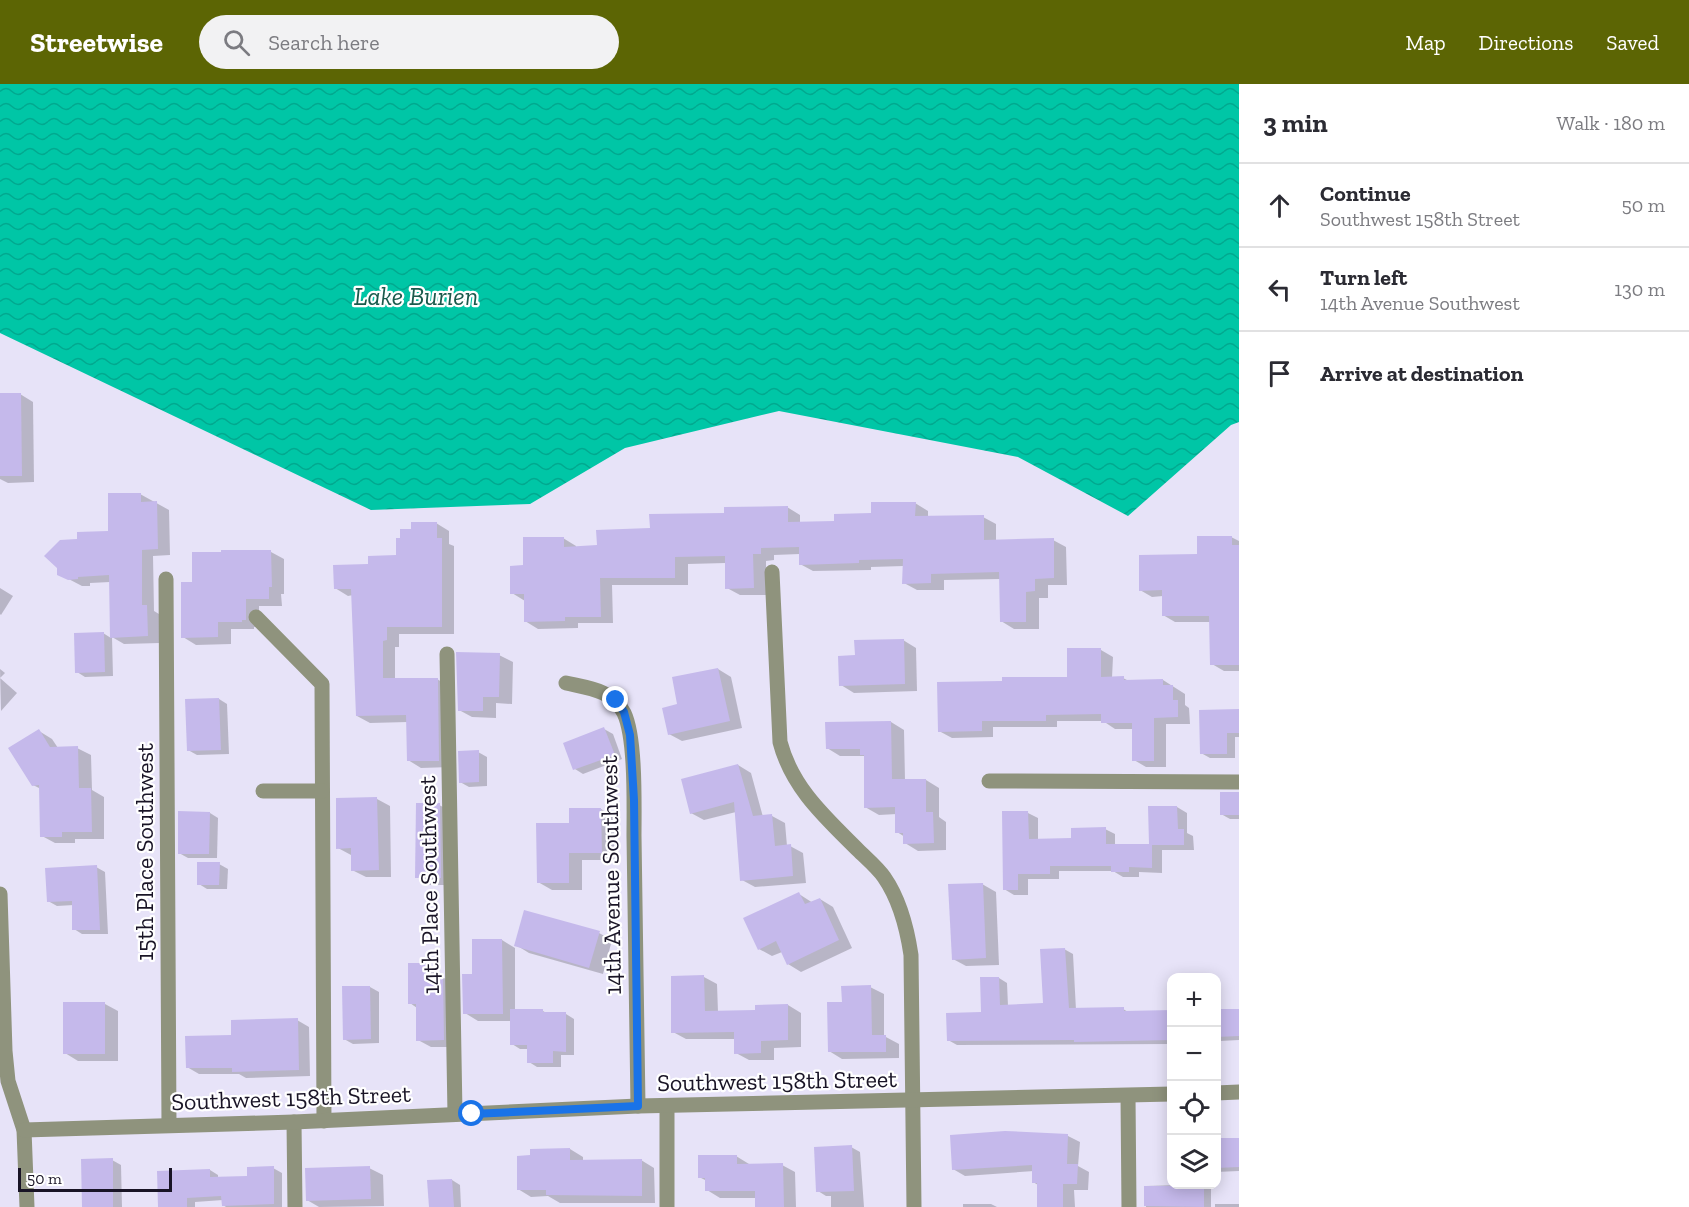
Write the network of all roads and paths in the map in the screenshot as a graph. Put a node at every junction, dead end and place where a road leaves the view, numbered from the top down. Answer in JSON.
{"nodes":[{"id":1,"x":772,"y":572,"type":"dead end"},
{"id":2,"x":166,"y":579,"type":"dead end"},
{"id":3,"x":256,"y":617,"type":"dead end"},
{"id":4,"x":447,"y":654,"type":"dead end"},
{"id":5,"x":566,"y":682,"type":"dead end"},
{"id":6,"x":989,"y":781,"type":"dead end"},
{"id":7,"x":1239,"y":782,"type":"edge"},
{"id":8,"x":263,"y":791,"type":"dead end"},
{"id":9,"x":322,"y":791,"type":"junction"},
{"id":10,"x":0,"y":894,"type":"edge"},
{"id":11,"x":1239,"y":1092,"type":"edge"},
{"id":12,"x":1221,"y":1093,"type":"edge"},
{"id":13,"x":1167,"y":1095,"type":"edge"},
{"id":14,"x":1128,"y":1096,"type":"junction"},
{"id":15,"x":913,"y":1101,"type":"junction"},
{"id":16,"x":638,"y":1106,"type":"junction"},
{"id":17,"x":667,"y":1106,"type":"junction"},
{"id":18,"x":455,"y":1114,"type":"junction"},
{"id":19,"x":324,"y":1120,"type":"junction"},
{"id":20,"x":294,"y":1122,"type":"junction"},
{"id":21,"x":168,"y":1125,"type":"junction"},
{"id":22,"x":24,"y":1131,"type":"junction"},
{"id":23,"x":27,"y":1207,"type":"edge"},
{"id":24,"x":295,"y":1207,"type":"edge"},
{"id":25,"x":667,"y":1207,"type":"edge"},
{"id":26,"x":914,"y":1207,"type":"edge"},
{"id":27,"x":1129,"y":1207,"type":"edge"}],
"edges":[{"from":1,"to":15,"type":"street"},
{"from":2,"to":21,"type":"street","name":"15th Place Southwest"},
{"from":3,"to":9,"type":"street"},
{"from":4,"to":18,"type":"street","name":"14th Place Southwest"},
{"from":5,"to":16,"type":"street","name":"14th Avenue Southwest"},
{"from":6,"to":7,"type":"street"},
{"from":8,"to":9,"type":"street"},
{"from":9,"to":19,"type":"street"},
{"from":10,"to":22,"type":"street"},
{"from":11,"to":12,"type":"street"},
{"from":13,"to":14,"type":"street","name":"Southwest 158th Street"},
{"from":14,"to":15,"type":"street","name":"Southwest 158th Street"},
{"from":14,"to":27,"type":"street"},
{"from":15,"to":17,"type":"street","name":"Southwest 158th Street"},
{"from":15,"to":26,"type":"street"},
{"from":16,"to":17,"type":"street","name":"Southwest 158th Street"},
{"from":16,"to":18,"type":"street","name":"Southwest 158th Street"},
{"from":17,"to":25,"type":"street"},
{"from":18,"to":19,"type":"street","name":"Southwest 158th Street"},
{"from":19,"to":20,"type":"street","name":"Southwest 158th Street"},
{"from":20,"to":21,"type":"street","name":"Southwest 158th Street"},
{"from":20,"to":24,"type":"street"},
{"from":21,"to":22,"type":"street","name":"Southwest 158th Street"},
{"from":22,"to":23,"type":"street"}]}
